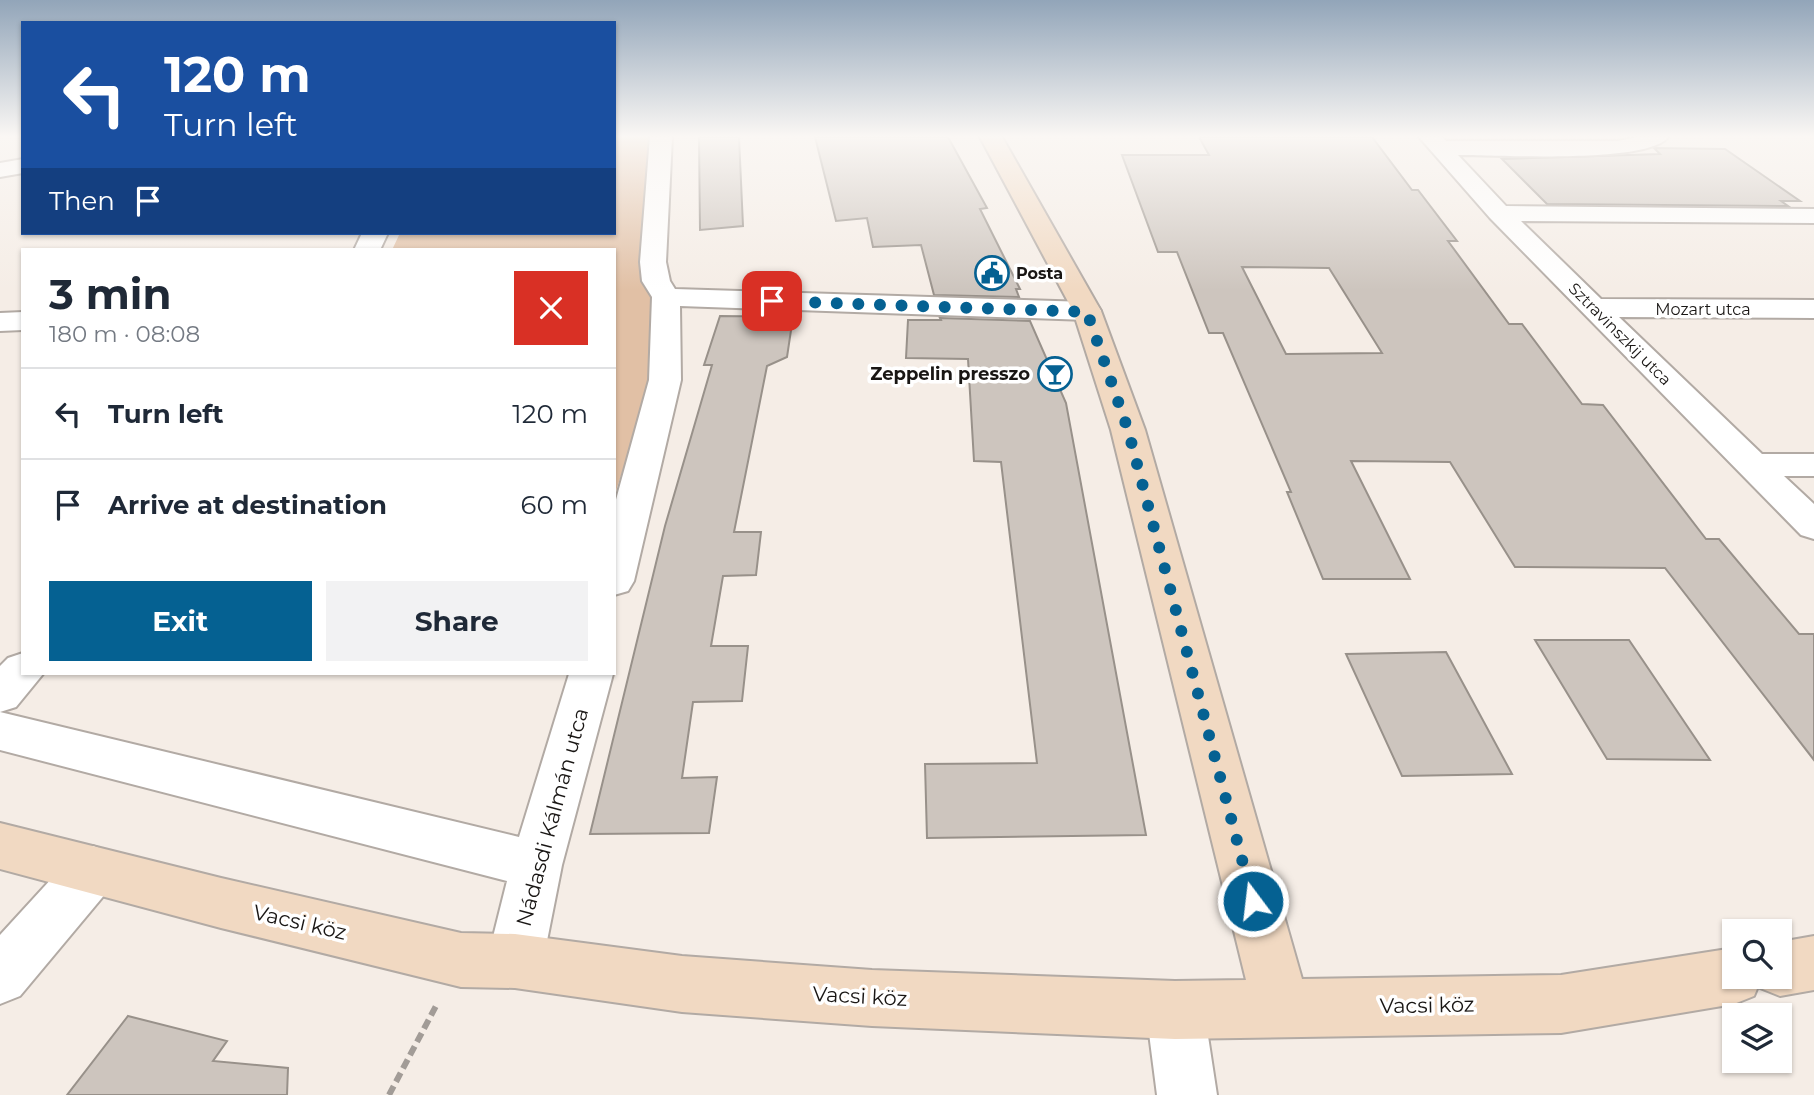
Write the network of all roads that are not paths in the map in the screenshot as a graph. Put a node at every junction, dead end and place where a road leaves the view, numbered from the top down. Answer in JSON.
{"nodes":[{"id":1,"x":658,"y":188,"type":"edge"},
{"id":2,"x":1019,"y":188,"type":"edge"},
{"id":3,"x":1476,"y":188,"type":"edge"},
{"id":4,"x":1499,"y":213,"type":"junction"},
{"id":5,"x":1814,"y":216,"type":"edge"},
{"id":6,"x":666,"y":297,"type":"junction"},
{"id":7,"x":1592,"y":308,"type":"junction"},
{"id":8,"x":1814,"y":309,"type":"edge"},
{"id":9,"x":1087,"y":312,"type":"junction"},
{"id":10,"x":21,"y":321,"type":"edge"},
{"id":11,"x":0,"y":323,"type":"edge"},
{"id":12,"x":1814,"y":465,"type":"edge"},
{"id":13,"x":1754,"y":466,"type":"junction"},
{"id":14,"x":1814,"y":526,"type":"edge"},
{"id":15,"x":616,"y":573,"type":"edge"},
{"id":16,"x":21,"y":672,"type":"edge"},
{"id":17,"x":591,"y":675,"type":"edge"},
{"id":18,"x":0,"y":695,"type":"edge"},
{"id":19,"x":0,"y":731,"type":"edge"},
{"id":20,"x":0,"y":846,"type":"edge"},
{"id":21,"x":536,"y":865,"type":"junction"},
{"id":22,"x":93,"y":870,"type":"junction"},
{"id":23,"x":515,"y":961,"type":"junction"},
{"id":24,"x":1814,"y":963,"type":"edge"},
{"id":25,"x":1792,"y":967,"type":"edge"},
{"id":26,"x":0,"y":976,"type":"edge"},
{"id":27,"x":1722,"y":978,"type":"edge"},
{"id":28,"x":1281,"y":1006,"type":"junction"},
{"id":29,"x":1175,"y":1010,"type":"junction"},
{"id":30,"x":1187,"y":1095,"type":"edge"}],
"edges":[{"from":1,"to":6,"type":"street"},
{"from":2,"to":9,"type":"street"},
{"from":3,"to":4,"type":"street","name":"Sztravinszkij utca"},
{"from":4,"to":5,"type":"street"},
{"from":4,"to":7,"type":"street","name":"Sztravinszkij utca"},
{"from":6,"to":9,"type":"street"},
{"from":6,"to":15,"type":"street"},
{"from":7,"to":8,"type":"street","name":"Mozart utca"},
{"from":7,"to":13,"type":"street","name":"Sztravinszkij utca"},
{"from":9,"to":28,"type":"street"},
{"from":10,"to":11,"type":"street"},
{"from":12,"to":13,"type":"street"},
{"from":13,"to":14,"type":"street","name":"Sztravinszkij utca"},
{"from":16,"to":18,"type":"street"},
{"from":17,"to":21,"type":"street","name":"Nádasdi Kálmán utca"},
{"from":19,"to":21,"type":"street"},
{"from":20,"to":22,"type":"street","name":"Vacsi köz"},
{"from":21,"to":23,"type":"street","name":"Nádasdi Kálmán utca"},
{"from":22,"to":23,"type":"street","name":"Vacsi köz"},
{"from":22,"to":26,"type":"street"},
{"from":23,"to":29,"type":"street","name":"Vacsi köz"},
{"from":24,"to":25,"type":"street"},
{"from":27,"to":28,"type":"street","name":"Vacsi köz"},
{"from":28,"to":29,"type":"street","name":"Vacsi köz"},
{"from":29,"to":30,"type":"street"}]}
